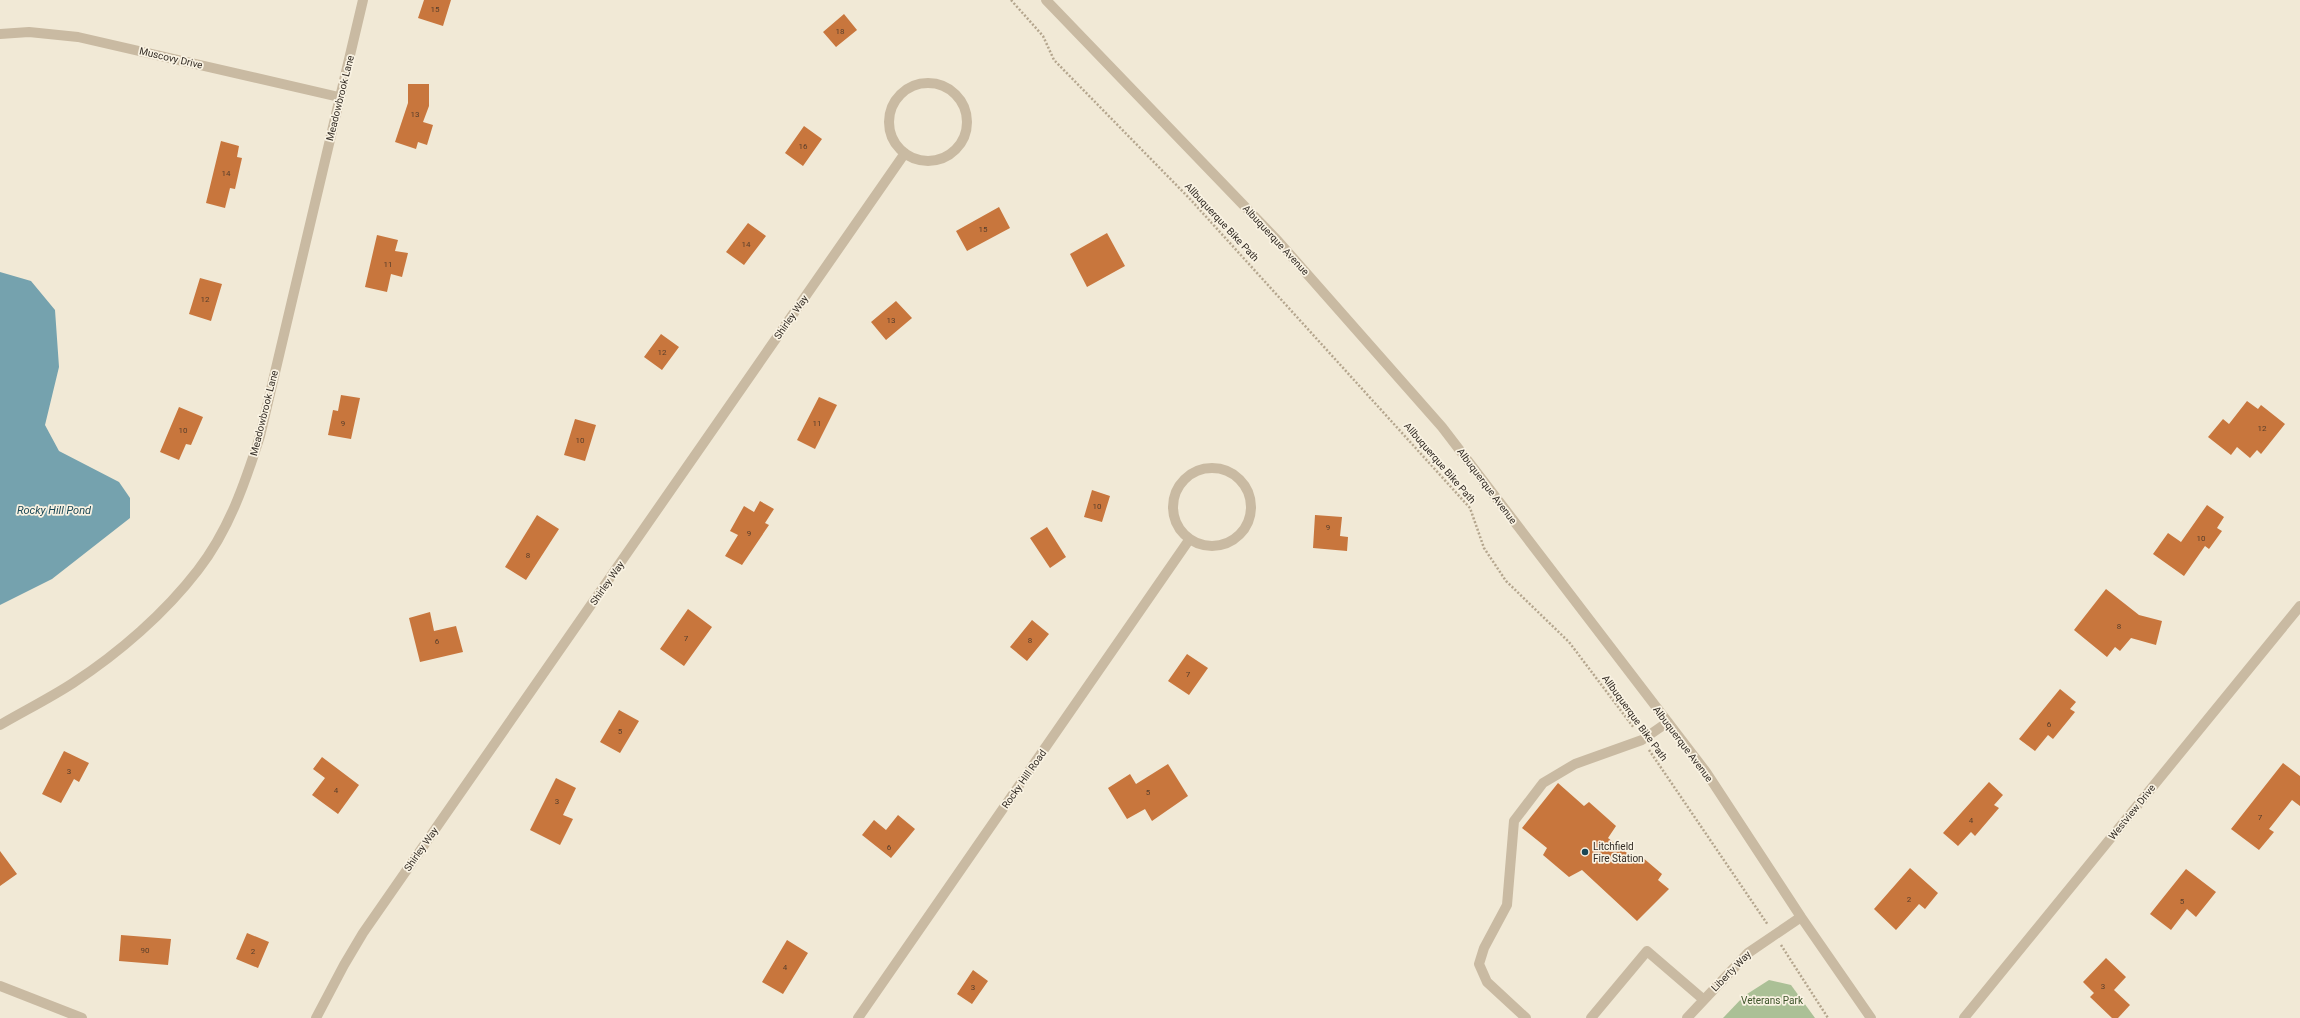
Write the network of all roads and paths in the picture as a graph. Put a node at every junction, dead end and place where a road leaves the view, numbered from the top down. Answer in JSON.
{"nodes":[{"id":1,"x":363,"y":0,"type":"edge"},
{"id":2,"x":1010,"y":0,"type":"edge"},
{"id":3,"x":1046,"y":0,"type":"edge"},
{"id":4,"x":0,"y":34,"type":"edge"},
{"id":5,"x":339,"y":97,"type":"junction"},
{"id":6,"x":905,"y":153,"type":"junction"},
{"id":7,"x":1189,"y":540,"type":"junction"},
{"id":8,"x":2300,"y":606,"type":"edge"},
{"id":9,"x":1668,"y":722,"type":"junction"},
{"id":10,"x":0,"y":725,"type":"edge"},
{"id":11,"x":1642,"y":740,"type":"junction"},
{"id":12,"x":1801,"y":917,"type":"junction"},
{"id":13,"x":1774,"y":934,"type":"junction"},
{"id":14,"x":0,"y":986,"type":"edge"},
{"id":15,"x":1704,"y":1000,"type":"junction"},
{"id":16,"x":82,"y":1018,"type":"edge"},
{"id":17,"x":316,"y":1018,"type":"edge"},
{"id":18,"x":858,"y":1018,"type":"edge"},
{"id":19,"x":1526,"y":1018,"type":"edge"},
{"id":20,"x":1591,"y":1018,"type":"edge"},
{"id":21,"x":1686,"y":1018,"type":"edge"},
{"id":22,"x":1828,"y":1018,"type":"edge"},
{"id":23,"x":1871,"y":1018,"type":"edge"},
{"id":24,"x":1964,"y":1018,"type":"edge"}],
"edges":[{"from":1,"to":5,"type":"street","name":"Meadowbrook Lane"},
{"from":2,"to":11,"type":"path","name":"Allbuquerque Bike Path"},
{"from":3,"to":9,"type":"street","name":"Albuquerque Avenue"},
{"from":4,"to":5,"type":"street","name":"Muscovy Drive"},
{"from":5,"to":10,"type":"street","name":"Meadowbrook Lane"},
{"from":6,"to":6,"type":"street"},
{"from":6,"to":17,"type":"street","name":"Shirley Way"},
{"from":7,"to":7,"type":"street"},
{"from":7,"to":18,"type":"street","name":"Rocky Hill Road"},
{"from":8,"to":24,"type":"street","name":"Westview Drive"},
{"from":9,"to":11,"type":"street"},
{"from":9,"to":12,"type":"street","name":"Albuquerque Avenue"},
{"from":11,"to":13,"type":"path","name":"Allbuquerque Bike Path"},
{"from":11,"to":19,"type":"street"},
{"from":12,"to":13,"type":"street","name":"Liberty Way"},
{"from":12,"to":23,"type":"street","name":"Albuquerque Avenue"},
{"from":13,"to":15,"type":"street","name":"Liberty Way"},
{"from":13,"to":22,"type":"path","name":"Allbuquerque Bike Path"},
{"from":14,"to":16,"type":"street"},
{"from":15,"to":20,"type":"street"},
{"from":15,"to":21,"type":"street","name":"Liberty Way"}]}
